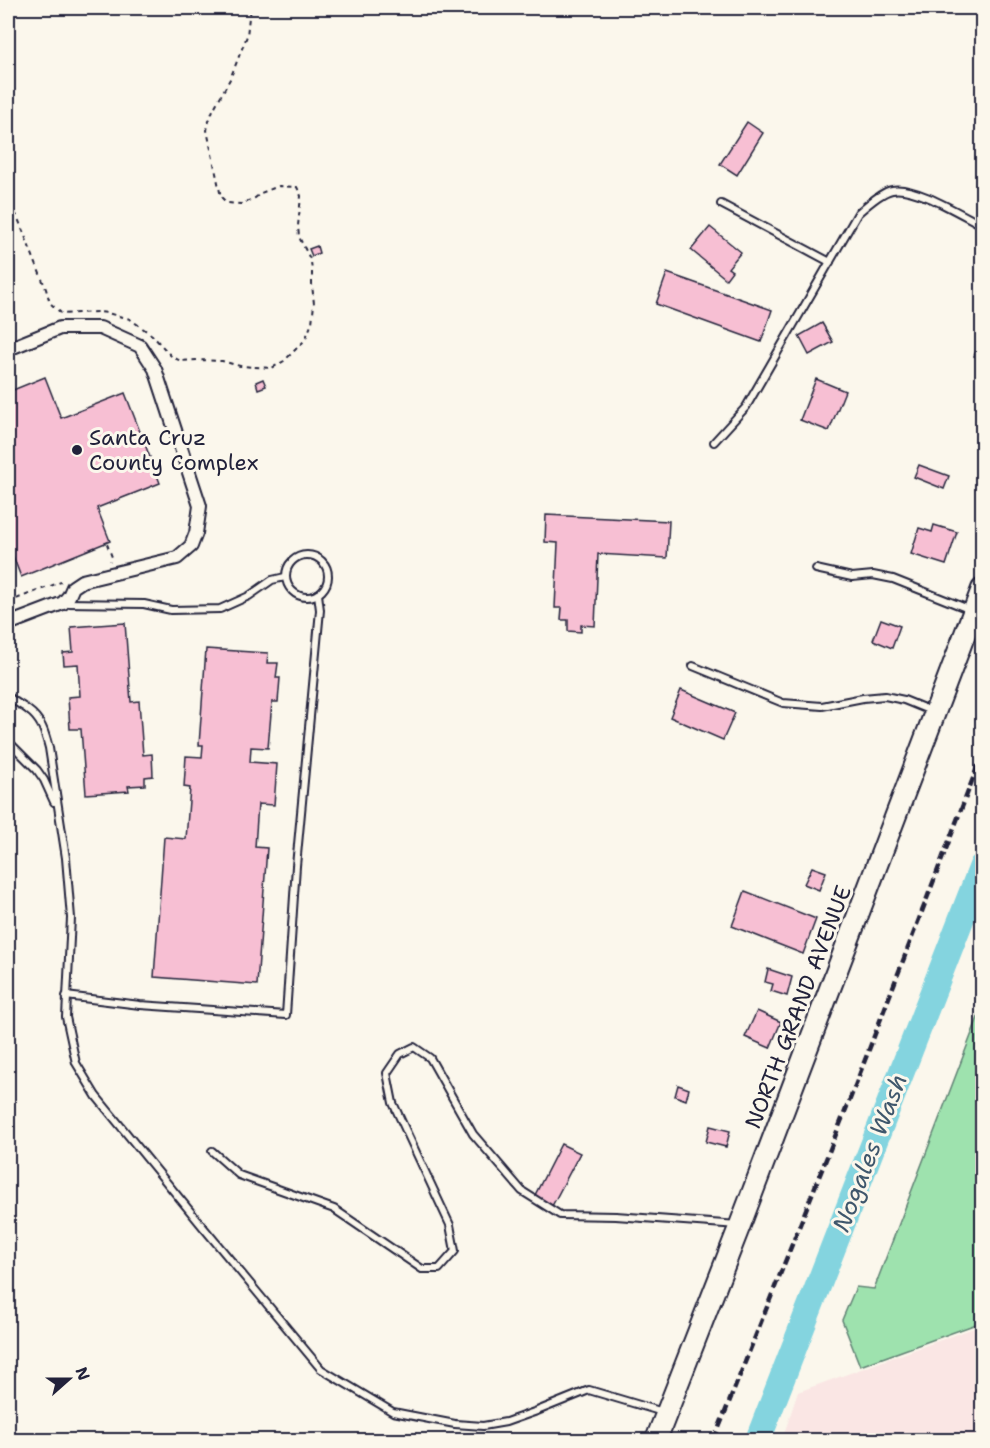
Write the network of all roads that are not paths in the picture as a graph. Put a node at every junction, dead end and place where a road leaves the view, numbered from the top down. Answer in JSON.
{"nodes":[{"id":1,"x":721,"y":204,"type":"dead end"},
{"id":2,"x":982,"y":225,"type":"edge"},
{"id":3,"x":830,"y":262,"type":"junction"},
{"id":4,"x":8,"y":349,"type":"edge"},
{"id":5,"x":714,"y":442,"type":"dead end"},
{"id":6,"x":816,"y":569,"type":"dead end"},
{"id":7,"x":285,"y":577,"type":"junction"},
{"id":8,"x":982,"y":589,"type":"edge"},
{"id":9,"x":318,"y":594,"type":"junction"},
{"id":10,"x":63,"y":603,"type":"junction"},
{"id":11,"x":974,"y":611,"type":"junction"},
{"id":12,"x":8,"y":624,"type":"edge"},
{"id":13,"x":693,"y":666,"type":"dead end"},
{"id":14,"x":8,"y":696,"type":"edge"},
{"id":15,"x":936,"y":712,"type":"junction"},
{"id":16,"x":8,"y":738,"type":"edge"},
{"id":17,"x":58,"y":811,"type":"junction"},
{"id":18,"x":66,"y":996,"type":"junction"},
{"id":19,"x":212,"y":1151,"type":"dead end"},
{"id":20,"x":740,"y":1225,"type":"junction"},
{"id":21,"x":666,"y":1413,"type":"junction"},
{"id":22,"x":656,"y":1440,"type":"edge"}],
"edges":[{"from":1,"to":3,"type":"lane"},
{"from":2,"to":3,"type":"lane"},
{"from":3,"to":5,"type":"lane"},
{"from":4,"to":10,"type":"street"},
{"from":6,"to":11,"type":"lane"},
{"from":7,"to":9,"type":"lane"},
{"from":7,"to":9,"type":"lane"},
{"from":7,"to":10,"type":"lane"},
{"from":8,"to":11,"type":"main road","name":"NORTH GRAND AVENUE"},
{"from":9,"to":18,"type":"lane"},
{"from":10,"to":12,"type":"street"},
{"from":11,"to":15,"type":"main road","name":"NORTH GRAND AVENUE"},
{"from":13,"to":15,"type":"lane"},
{"from":14,"to":17,"type":"lane"},
{"from":15,"to":20,"type":"main road","name":"NORTH GRAND AVENUE"},
{"from":16,"to":17,"type":"lane"},
{"from":17,"to":18,"type":"lane"},
{"from":18,"to":21,"type":"lane"},
{"from":19,"to":20,"type":"lane"},
{"from":20,"to":21,"type":"main road","name":"NORTH GRAND AVENUE"},
{"from":21,"to":22,"type":"main road","name":"NORTH GRAND AVENUE"}]}
